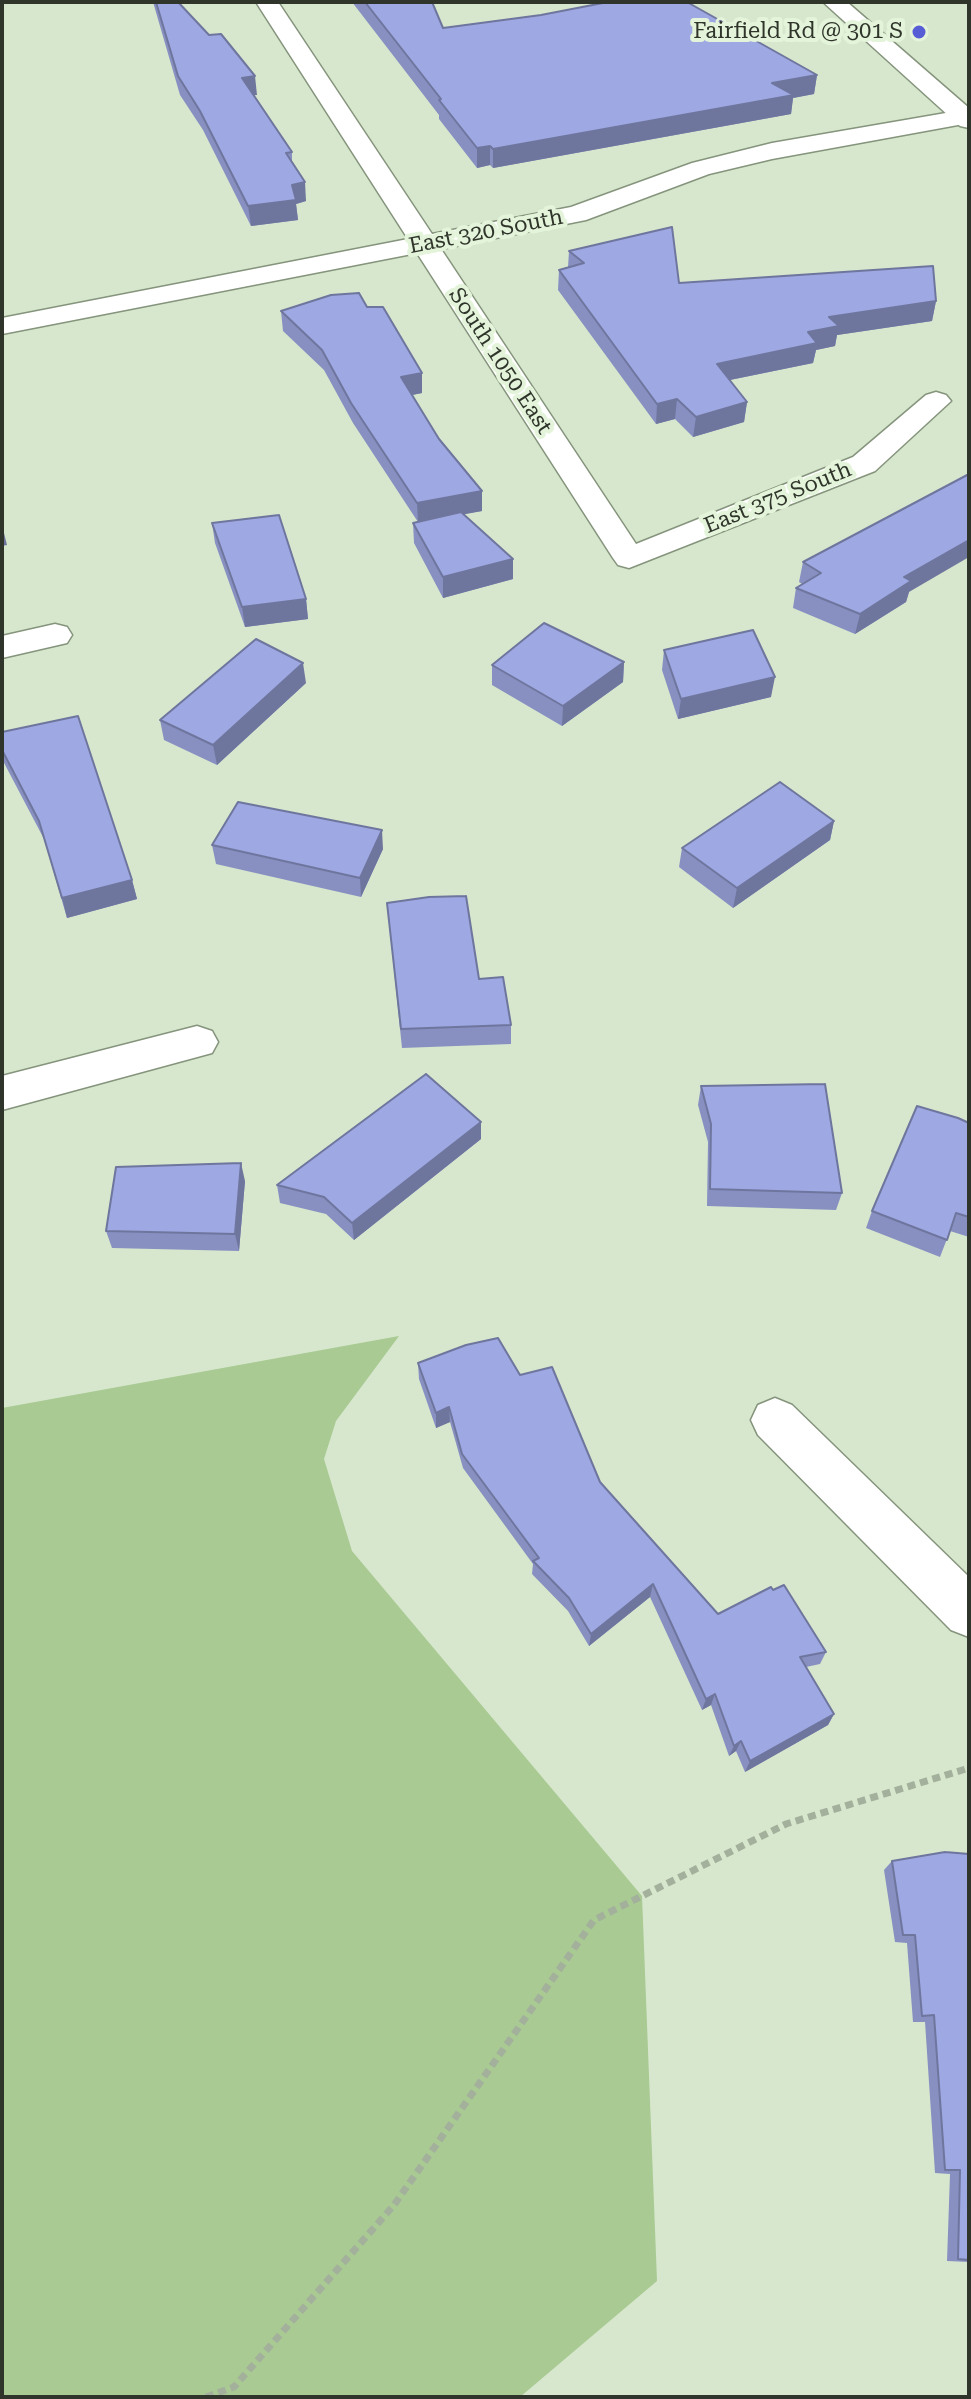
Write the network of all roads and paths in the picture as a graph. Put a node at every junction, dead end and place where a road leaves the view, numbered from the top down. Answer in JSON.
{"nodes":[{"id":1,"x":267,"y":2,"type":"edge"},
{"id":2,"x":834,"y":2,"type":"edge"},
{"id":3,"x":967,"y":118,"type":"edge"},
{"id":4,"x":424,"y":244,"type":"junction"},
{"id":5,"x":2,"y":326,"type":"edge"},
{"id":6,"x":936,"y":401,"type":"dead end"},
{"id":7,"x":630,"y":572,"type":"joint"},
{"id":8,"x":55,"y":635,"type":"dead end"},
{"id":9,"x":2,"y":647,"type":"edge"},
{"id":10,"x":197,"y":1042,"type":"dead end"},
{"id":11,"x":2,"y":1093,"type":"edge"},
{"id":12,"x":775,"y":1420,"type":"dead end"},
{"id":13,"x":969,"y":1612,"type":"edge"},
{"id":14,"x":969,"y":1768,"type":"edge"},
{"id":15,"x":206,"y":2397,"type":"edge"}],
"edges":[{"from":1,"to":4,"type":"street","name":"South 1050 East"},
{"from":2,"to":3,"type":"street"},
{"from":3,"to":4,"type":"street","name":"East 320 South"},
{"from":4,"to":5,"type":"street","name":"East 320 South"},
{"from":4,"to":7,"type":"street","name":"South 1050 East"},
{"from":6,"to":7,"type":"street","name":"East 375 South"},
{"from":8,"to":9,"type":"street"},
{"from":10,"to":11,"type":"street"},
{"from":12,"to":13,"type":"street"},
{"from":14,"to":15,"type":"path"}]}
